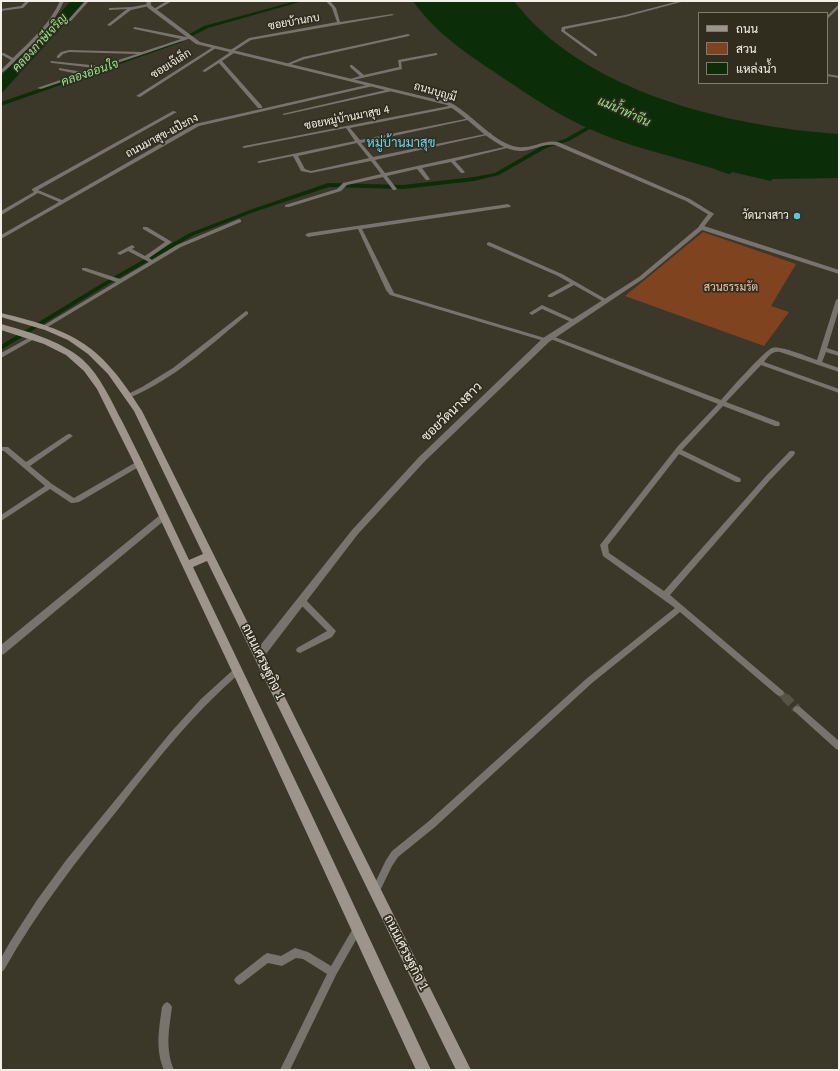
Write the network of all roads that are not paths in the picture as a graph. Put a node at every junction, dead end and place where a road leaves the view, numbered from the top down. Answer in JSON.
{"nodes":[{"id":1,"x":28,"y":1,"type":"edge"},
{"id":2,"x":62,"y":1,"type":"edge"},
{"id":3,"x":87,"y":1,"type":"edge"},
{"id":4,"x":170,"y":1,"type":"edge"},
{"id":5,"x":328,"y":1,"type":"edge"},
{"id":6,"x":657,"y":1,"type":"edge"},
{"id":7,"x":683,"y":1,"type":"edge"},
{"id":8,"x":149,"y":3,"type":"edge"},
{"id":9,"x":667,"y":5,"type":"junction"},
{"id":10,"x":839,"y":6,"type":"edge"},
{"id":11,"x":133,"y":8,"type":"junction"},
{"id":12,"x":110,"y":9,"type":"dead end"},
{"id":13,"x":1,"y":10,"type":"edge"},
{"id":14,"x":154,"y":10,"type":"junction"},
{"id":15,"x":392,"y":15,"type":"dead end"},
{"id":16,"x":828,"y":17,"type":"edge"},
{"id":17,"x":70,"y":20,"type":"dead end"},
{"id":18,"x":339,"y":23,"type":"junction"},
{"id":19,"x":108,"y":24,"type":"dead end"},
{"id":20,"x":135,"y":28,"type":"dead end"},
{"id":21,"x":408,"y":35,"type":"dead end"},
{"id":22,"x":188,"y":38,"type":"junction"},
{"id":23,"x":214,"y":48,"type":"junction"},
{"id":24,"x":231,"y":52,"type":"junction"},
{"id":25,"x":145,"y":53,"type":"junction"},
{"id":26,"x":3,"y":54,"type":"dead end"},
{"id":27,"x":436,"y":54,"type":"dead end"},
{"id":28,"x":596,"y":55,"type":"dead end"},
{"id":29,"x":58,"y":57,"type":"dead end"},
{"id":30,"x":13,"y":60,"type":"junction"},
{"id":31,"x":220,"y":61,"type":"junction"},
{"id":32,"x":52,"y":62,"type":"dead end"},
{"id":33,"x":286,"y":65,"type":"junction"},
{"id":34,"x":351,"y":66,"type":"dead end"},
{"id":35,"x":102,"y":67,"type":"junction"},
{"id":36,"x":2,"y":69,"type":"edge"},
{"id":37,"x":60,"y":70,"type":"dead end"},
{"id":38,"x":204,"y":71,"type":"dead end"},
{"id":39,"x":84,"y":73,"type":"junction"},
{"id":40,"x":828,"y":75,"type":"edge"},
{"id":41,"x":363,"y":77,"type":"junction"},
{"id":42,"x":839,"y":77,"type":"edge"},
{"id":43,"x":349,"y":80,"type":"junction"},
{"id":44,"x":370,"y":85,"type":"junction"},
{"id":45,"x":39,"y":88,"type":"dead end"},
{"id":46,"x":390,"y":90,"type":"junction"},
{"id":47,"x":138,"y":96,"type":"dead end"},
{"id":48,"x":454,"y":106,"type":"junction"},
{"id":49,"x":260,"y":108,"type":"dead end"},
{"id":50,"x":175,"y":112,"type":"dead end"},
{"id":51,"x":284,"y":114,"type":"dead end"},
{"id":52,"x":470,"y":119,"type":"junction"},
{"id":53,"x":347,"y":127,"type":"junction"},
{"id":54,"x":490,"y":134,"type":"junction"},
{"id":55,"x":359,"y":142,"type":"junction"},
{"id":56,"x":244,"y":147,"type":"dead end"},
{"id":57,"x":509,"y":147,"type":"junction"},
{"id":58,"x":295,"y":155,"type":"junction"},
{"id":59,"x":371,"y":158,"type":"junction"},
{"id":60,"x":452,"y":160,"type":"junction"},
{"id":61,"x":259,"y":162,"type":"dead end"},
{"id":62,"x":418,"y":167,"type":"junction"},
{"id":63,"x":463,"y":172,"type":"dead end"},
{"id":64,"x":384,"y":174,"type":"junction"},
{"id":65,"x":428,"y":180,"type":"dead end"},
{"id":66,"x":395,"y":189,"type":"dead end"},
{"id":67,"x":37,"y":192,"type":"junction"},
{"id":68,"x":62,"y":202,"type":"junction"},
{"id":69,"x":287,"y":206,"type":"dead end"},
{"id":70,"x":508,"y":206,"type":"dead end"},
{"id":71,"x":1,"y":213,"type":"edge"},
{"id":72,"x":711,"y":214,"type":"joint"},
{"id":73,"x":239,"y":221,"type":"dead end"},
{"id":74,"x":359,"y":227,"type":"junction"},
{"id":75,"x":700,"y":227,"type":"junction"},
{"id":76,"x":145,"y":228,"type":"dead end"},
{"id":77,"x":308,"y":234,"type":"dead end"},
{"id":78,"x":1,"y":237,"type":"edge"},
{"id":79,"x":489,"y":244,"type":"dead end"},
{"id":80,"x":120,"y":253,"type":"dead end"},
{"id":81,"x":145,"y":258,"type":"junction"},
{"id":82,"x":152,"y":261,"type":"junction"},
{"id":83,"x":84,"y":269,"type":"dead end"},
{"id":84,"x":839,"y":272,"type":"edge"},
{"id":85,"x":120,"y":281,"type":"junction"},
{"id":86,"x":574,"y":282,"type":"junction"},
{"id":87,"x":550,"y":296,"type":"dead end"},
{"id":88,"x":839,"y":300,"type":"edge"},
{"id":89,"x":606,"y":301,"type":"junction"},
{"id":90,"x":246,"y":313,"type":"dead end"},
{"id":91,"x":532,"y":313,"type":"dead end"},
{"id":92,"x":1,"y":315,"type":"edge"},
{"id":93,"x":573,"y":322,"type":"junction"},
{"id":94,"x":44,"y":327,"type":"junction"},
{"id":95,"x":1,"y":328,"type":"edge"},
{"id":96,"x":34,"y":337,"type":"junction"},
{"id":97,"x":548,"y":338,"type":"junction"},
{"id":98,"x":823,"y":349,"type":"junction"},
{"id":99,"x":839,"y":354,"type":"edge"},
{"id":100,"x":1,"y":356,"type":"edge"},
{"id":101,"x":759,"y":362,"type":"junction"},
{"id":102,"x":819,"y":363,"type":"junction"},
{"id":103,"x":839,"y":370,"type":"edge"},
{"id":104,"x":839,"y":391,"type":"edge"},
{"id":105,"x":128,"y":396,"type":"junction"},
{"id":106,"x":722,"y":403,"type":"junction"},
{"id":107,"x":777,"y":424,"type":"dead end"},
{"id":108,"x":70,"y":436,"type":"dead end"},
{"id":109,"x":1,"y":449,"type":"edge"},
{"id":110,"x":678,"y":451,"type":"junction"},
{"id":111,"x":792,"y":453,"type":"dead end"},
{"id":112,"x":140,"y":463,"type":"junction"},
{"id":113,"x":25,"y":466,"type":"junction"},
{"id":114,"x":738,"y":480,"type":"dead end"},
{"id":115,"x":50,"y":486,"type":"junction"},
{"id":116,"x":163,"y":517,"type":"junction"},
{"id":117,"x":1,"y":518,"type":"edge"},
{"id":118,"x":210,"y":556,"type":"junction"},
{"id":119,"x":186,"y":565,"type":"junction"},
{"id":120,"x":665,"y":595,"type":"junction"},
{"id":121,"x":302,"y":601,"type":"junction"},
{"id":122,"x":680,"y":608,"type":"junction"},
{"id":123,"x":300,"y":650,"type":"dead end"},
{"id":124,"x":1,"y":651,"type":"edge"},
{"id":125,"x":259,"y":655,"type":"junction"},
{"id":126,"x":237,"y":671,"type":"junction"},
{"id":127,"x":780,"y":694,"type":"tunnel mouth"},
{"id":128,"x":797,"y":709,"type":"tunnel mouth"},
{"id":129,"x":839,"y":746,"type":"edge"},
{"id":130,"x":375,"y":893,"type":"junction"},
{"id":131,"x":358,"y":928,"type":"junction"},
{"id":132,"x":1,"y":967,"type":"edge"},
{"id":133,"x":333,"y":972,"type":"junction"},
{"id":134,"x":239,"y":980,"type":"dead end"},
{"id":135,"x":167,"y":1007,"type":"dead end"},
{"id":136,"x":169,"y":1070,"type":"edge"},
{"id":137,"x":285,"y":1070,"type":"edge"},
{"id":138,"x":424,"y":1070,"type":"edge"},
{"id":139,"x":464,"y":1070,"type":"edge"}],
"edges":[{"from":1,"to":13,"type":"street"},
{"from":2,"to":30,"type":"street"},
{"from":3,"to":17,"type":"street"},
{"from":4,"to":14,"type":"street"},
{"from":5,"to":18,"type":"street","name":"ซอยบ้านกบ"},
{"from":6,"to":9,"type":"street"},
{"from":7,"to":9,"type":"street"},
{"from":8,"to":11,"type":"street"},
{"from":8,"to":14,"type":"street","name":"ถนนบุญมี"},
{"from":9,"to":28,"type":"street"},
{"from":10,"to":16,"type":"street"},
{"from":11,"to":12,"type":"street"},
{"from":11,"to":19,"type":"street"},
{"from":14,"to":22,"type":"street","name":"ถนนบุญมี"},
{"from":15,"to":18,"type":"street"},
{"from":18,"to":24,"type":"street","name":"ซอยบ้านกบ"},
{"from":20,"to":22,"type":"street"},
{"from":21,"to":33,"type":"street"},
{"from":22,"to":23,"type":"street","name":"ถนนบุญมี"},
{"from":22,"to":25,"type":"street"},
{"from":23,"to":24,"type":"street","name":"ถนนบุญมี"},
{"from":23,"to":47,"type":"street","name":"ซอยเจ๊เล็ก"},
{"from":24,"to":31,"type":"street","name":"ซอยบ้านกบ"},
{"from":24,"to":33,"type":"street","name":"ถนนบุญมี"},
{"from":25,"to":29,"type":"street"},
{"from":25,"to":35,"type":"street"},
{"from":26,"to":30,"type":"street"},
{"from":27,"to":41,"type":"street"},
{"from":30,"to":36,"type":"street"},
{"from":31,"to":38,"type":"street","name":"ซอยบ้านกบ"},
{"from":31,"to":49,"type":"street"},
{"from":32,"to":35,"type":"street"},
{"from":33,"to":43,"type":"street","name":"ถนนบุญมี"},
{"from":34,"to":41,"type":"street"},
{"from":35,"to":39,"type":"street"},
{"from":37,"to":39,"type":"street"},
{"from":39,"to":45,"type":"street"},
{"from":40,"to":42,"type":"street"},
{"from":41,"to":43,"type":"street"},
{"from":43,"to":44,"type":"street","name":"ถนนบุญมี"},
{"from":44,"to":46,"type":"street","name":"ถนนบุญมี"},
{"from":44,"to":68,"type":"street","name":"ถนนมาสุข-แป๊ะกง"},
{"from":46,"to":48,"type":"street","name":"ถนนบุญมี"},
{"from":46,"to":51,"type":"street"},
{"from":48,"to":52,"type":"street","name":"ถนนบุญมี"},
{"from":48,"to":53,"type":"street","name":"ซอยหมู่บ้านมาสุข 4"},
{"from":50,"to":67,"type":"street"},
{"from":52,"to":54,"type":"street","name":"ถนนบุญมี"},
{"from":52,"to":55,"type":"street"},
{"from":53,"to":55,"type":"street"},
{"from":53,"to":56,"type":"street","name":"ซอยหมู่บ้านมาสุข 4"},
{"from":54,"to":57,"type":"street","name":"ถนนบุญมี"},
{"from":54,"to":59,"type":"street"},
{"from":55,"to":58,"type":"street"},
{"from":55,"to":59,"type":"street"},
{"from":57,"to":60,"type":"street"},
{"from":57,"to":72,"type":"street"},
{"from":58,"to":59,"type":"street"},
{"from":58,"to":61,"type":"street"},
{"from":59,"to":64,"type":"street"},
{"from":60,"to":62,"type":"street"},
{"from":60,"to":63,"type":"street"},
{"from":62,"to":64,"type":"street"},
{"from":62,"to":65,"type":"street"},
{"from":64,"to":66,"type":"street"},
{"from":64,"to":69,"type":"street"},
{"from":67,"to":68,"type":"street"},
{"from":67,"to":71,"type":"street"},
{"from":68,"to":78,"type":"street","name":"ถนนมาสุข-แป๊ะกง"},
{"from":70,"to":74,"type":"street"},
{"from":72,"to":75,"type":"street"},
{"from":73,"to":82,"type":"street"},
{"from":74,"to":77,"type":"street"},
{"from":74,"to":97,"type":"street"},
{"from":75,"to":84,"type":"street"},
{"from":75,"to":89,"type":"street","name":"ซอยวัดนางสาว"},
{"from":76,"to":81,"type":"street"},
{"from":79,"to":86,"type":"street"},
{"from":80,"to":81,"type":"street"},
{"from":81,"to":82,"type":"street"},
{"from":82,"to":85,"type":"street"},
{"from":83,"to":85,"type":"street"},
{"from":85,"to":94,"type":"street"},
{"from":86,"to":87,"type":"street"},
{"from":86,"to":89,"type":"street"},
{"from":88,"to":98,"type":"street"},
{"from":89,"to":93,"type":"street","name":"ซอยวัดนางสาว"},
{"from":90,"to":105,"type":"street"},
{"from":91,"to":93,"type":"street"},
{"from":92,"to":94,"type":"main road","name":"ถนนเศรษฐกิจ 1"},
{"from":93,"to":97,"type":"street","name":"ซอยวัดนางสาว"},
{"from":94,"to":105,"type":"main road","name":"ถนนเศรษฐกิจ 1"},
{"from":95,"to":96,"type":"main road","name":"ถนนเศรษฐกิจ 1"},
{"from":96,"to":100,"type":"street"},
{"from":96,"to":112,"type":"main road","name":"ถนนเศรษฐกิจ 1"},
{"from":97,"to":106,"type":"street"},
{"from":97,"to":121,"type":"street","name":"ซอยวัดนางสาว"},
{"from":98,"to":99,"type":"street"},
{"from":98,"to":102,"type":"street"},
{"from":101,"to":102,"type":"street"},
{"from":101,"to":104,"type":"street"},
{"from":101,"to":106,"type":"street"},
{"from":102,"to":103,"type":"street"},
{"from":105,"to":118,"type":"main road","name":"ถนนเศรษฐกิจ 1"},
{"from":106,"to":107,"type":"street"},
{"from":106,"to":110,"type":"street"},
{"from":108,"to":113,"type":"street"},
{"from":109,"to":113,"type":"street"},
{"from":110,"to":114,"type":"street"},
{"from":110,"to":120,"type":"street"},
{"from":111,"to":120,"type":"street"},
{"from":112,"to":115,"type":"street"},
{"from":112,"to":116,"type":"main road","name":"ถนนเศรษฐกิจ 1"},
{"from":113,"to":115,"type":"street"},
{"from":115,"to":117,"type":"street"},
{"from":116,"to":119,"type":"main road","name":"ถนนเศรษฐกิจ 1"},
{"from":116,"to":124,"type":"street"},
{"from":118,"to":119,"type":"main road"},
{"from":118,"to":125,"type":"main road","name":"ถนนเศรษฐกิจ 1"},
{"from":119,"to":126,"type":"main road","name":"ถนนเศรษฐกิจ 1"},
{"from":120,"to":122,"type":"street"},
{"from":121,"to":123,"type":"street"},
{"from":121,"to":125,"type":"street","name":"ซอยวัดนางสาว"},
{"from":122,"to":127,"type":"street"},
{"from":122,"to":130,"type":"street"},
{"from":125,"to":130,"type":"main road","name":"ถนนเศรษฐกิจ 1"},
{"from":126,"to":131,"type":"main road","name":"ถนนเศรษฐกิจ 1"},
{"from":126,"to":132,"type":"street"},
{"from":128,"to":129,"type":"street"},
{"from":130,"to":139,"type":"main road","name":"ถนนเศรษฐกิจ 1"},
{"from":131,"to":133,"type":"street"},
{"from":131,"to":138,"type":"main road","name":"ถนนเศรษฐกิจ 1"},
{"from":133,"to":134,"type":"street"},
{"from":133,"to":137,"type":"street"},
{"from":135,"to":136,"type":"street"}]}
